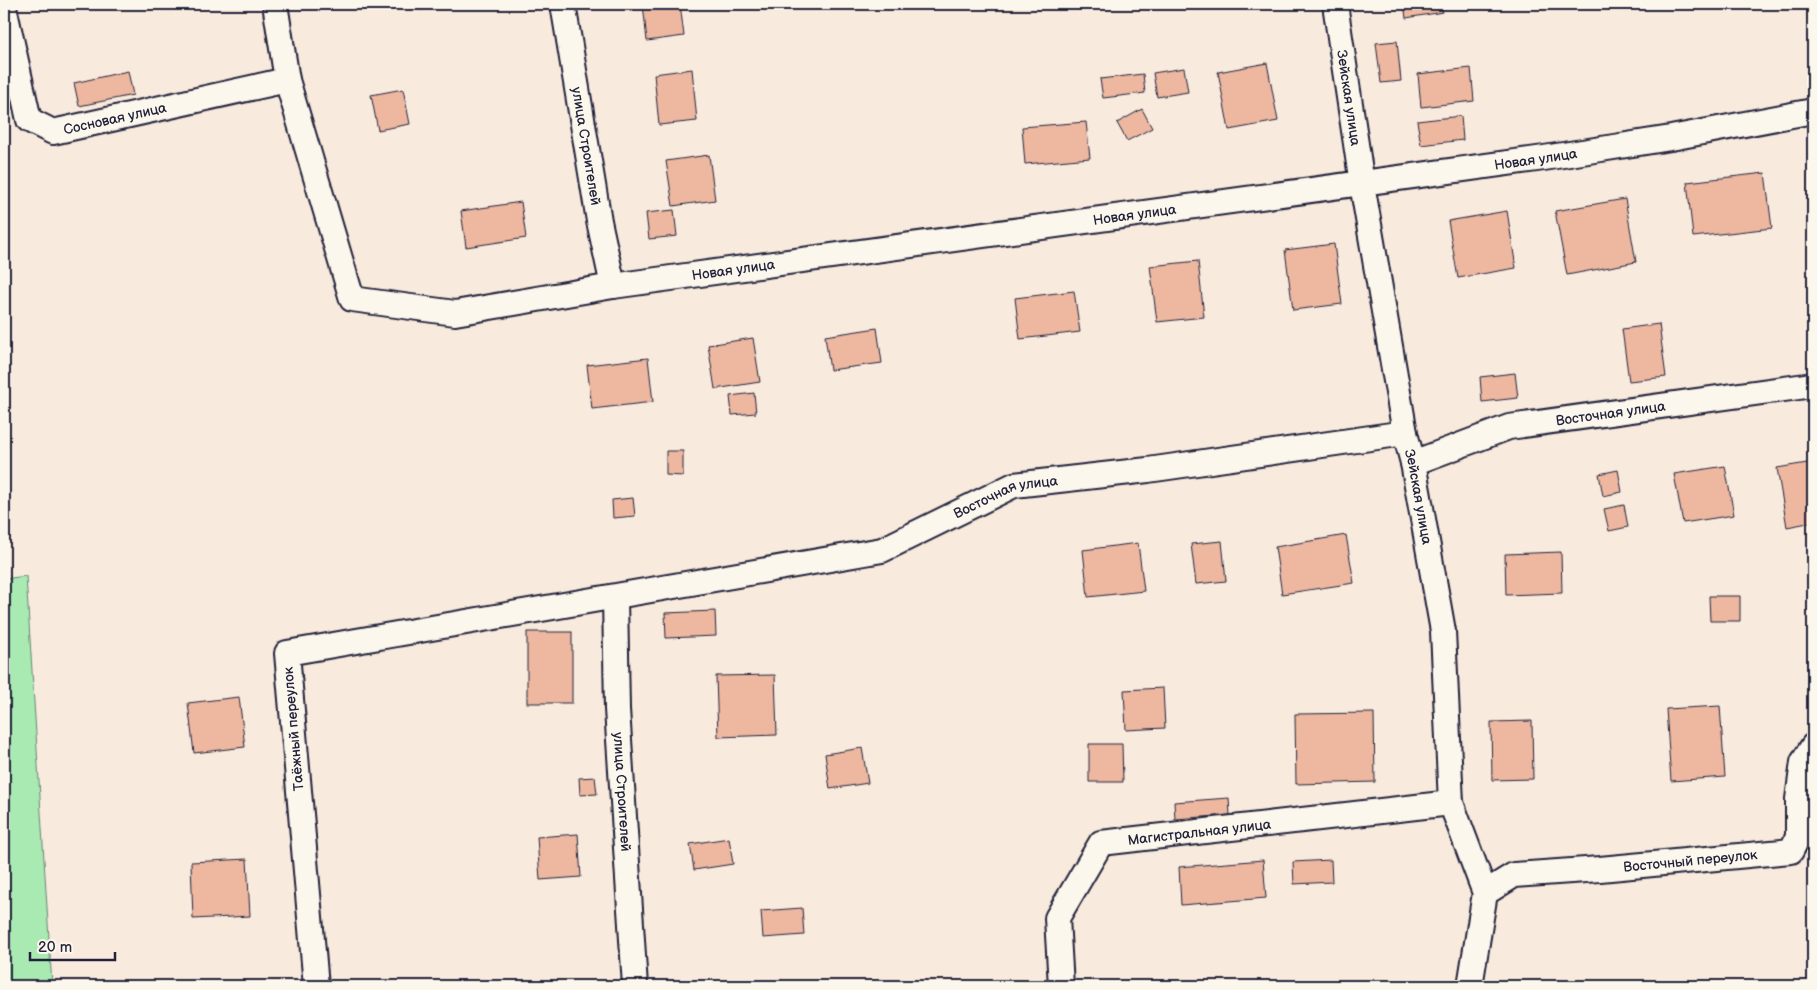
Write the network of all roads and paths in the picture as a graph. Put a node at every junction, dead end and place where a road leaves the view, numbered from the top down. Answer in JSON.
{"nodes":[{"id":1,"x":275,"y":4,"type":"edge"},
{"id":2,"x":563,"y":4,"type":"edge"},
{"id":3,"x":1335,"y":4,"type":"edge"},
{"id":4,"x":4,"y":7,"type":"edge"},
{"id":5,"x":287,"y":80,"type":"junction"},
{"id":6,"x":1813,"y":111,"type":"edge"},
{"id":7,"x":1362,"y":184,"type":"junction"},
{"id":8,"x":613,"y":286,"type":"junction"},
{"id":9,"x":1813,"y":386,"type":"edge"},
{"id":10,"x":1405,"y":434,"type":"junction"},
{"id":11,"x":1413,"y":463,"type":"junction"},
{"id":12,"x":615,"y":597,"type":"junction"},
{"id":13,"x":1813,"y":746,"type":"edge"},
{"id":14,"x":1451,"y":803,"type":"junction"},
{"id":15,"x":1485,"y":892,"type":"junction"},
{"id":16,"x":316,"y":986,"type":"edge"},
{"id":17,"x":635,"y":986,"type":"edge"},
{"id":18,"x":1062,"y":986,"type":"edge"},
{"id":19,"x":1470,"y":986,"type":"edge"}],
"edges":[{"from":1,"to":5,"type":"street"},
{"from":2,"to":8,"type":"street","name":"улица Строителей"},
{"from":3,"to":7,"type":"street","name":"Зейская улица"},
{"from":4,"to":5,"type":"street","name":"Сосновая улица"},
{"from":5,"to":8,"type":"street","name":"Новая улица"},
{"from":6,"to":7,"type":"street","name":"Новая улица"},
{"from":7,"to":8,"type":"street","name":"Новая улица"},
{"from":7,"to":10,"type":"street","name":"Зейская улица"},
{"from":9,"to":11,"type":"street","name":"Восточная улица"},
{"from":10,"to":11,"type":"street","name":"Зейская улица"},
{"from":10,"to":12,"type":"street","name":"Восточная улица"},
{"from":11,"to":14,"type":"street","name":"Зейская улица"},
{"from":12,"to":16,"type":"street","name":"Таёжный переулок"},
{"from":12,"to":17,"type":"street","name":"улица Строителей"},
{"from":13,"to":15,"type":"street","name":"Восточный переулок"},
{"from":14,"to":15,"type":"street","name":"Зейская улица"},
{"from":14,"to":18,"type":"street","name":"Магистральная улица"},
{"from":15,"to":19,"type":"street","name":"Зейская улица"}]}
